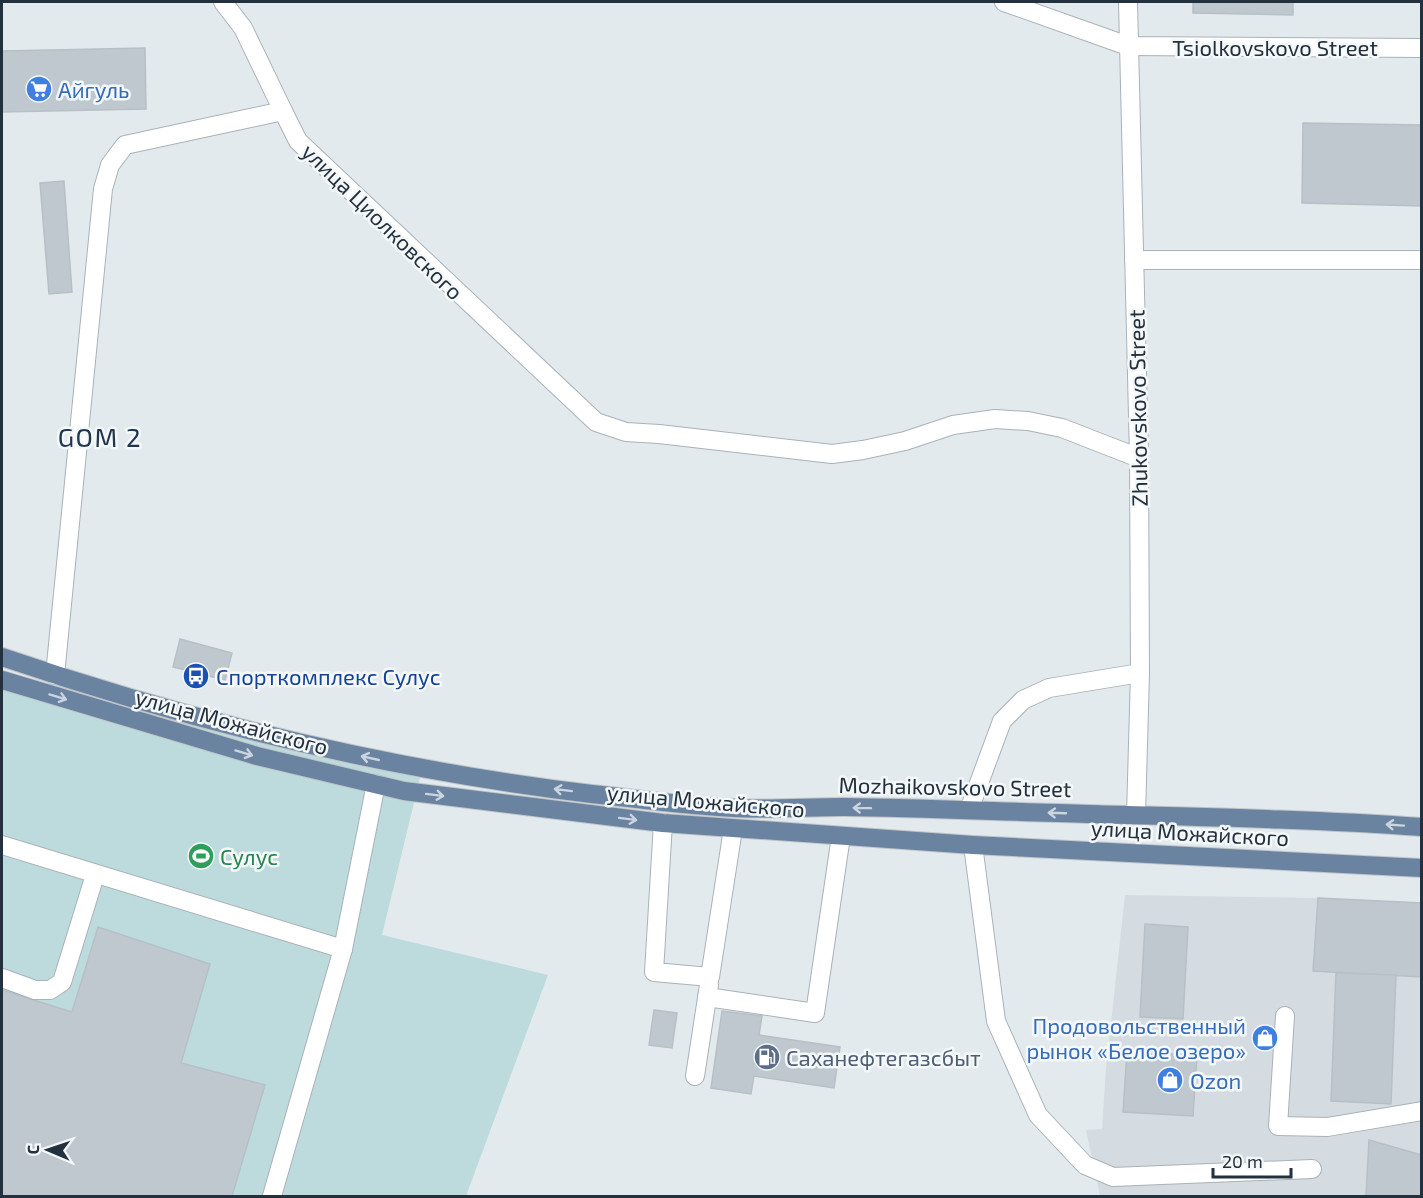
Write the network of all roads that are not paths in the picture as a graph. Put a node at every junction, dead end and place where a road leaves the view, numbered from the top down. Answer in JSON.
{"nodes":[{"id":1,"x":223,"y":2,"type":"edge"},
{"id":2,"x":1004,"y":2,"type":"edge"},
{"id":3,"x":1128,"y":2,"type":"edge"},
{"id":4,"x":1128,"y":46,"type":"junction"},
{"id":5,"x":1422,"y":48,"type":"edge"},
{"id":6,"x":283,"y":111,"type":"junction"},
{"id":7,"x":1134,"y":260,"type":"junction"},
{"id":8,"x":1422,"y":260,"type":"edge"},
{"id":9,"x":1139,"y":458,"type":"junction"},
{"id":10,"x":2,"y":657,"type":"edge"},
{"id":11,"x":1140,"y":674,"type":"junction"},
{"id":12,"x":55,"y":675,"type":"junction"},
{"id":13,"x":2,"y":680,"type":"edge"},
{"id":14,"x":376,"y":784,"type":"junction"},
{"id":15,"x":969,"y":810,"type":"junction"},
{"id":16,"x":1136,"y":815,"type":"junction"},
{"id":17,"x":663,"y":823,"type":"junction"},
{"id":18,"x":1422,"y":827,"type":"edge"},
{"id":19,"x":733,"y":829,"type":"junction"},
{"id":20,"x":841,"y":836,"type":"junction"},
{"id":21,"x":973,"y":845,"type":"junction"},
{"id":22,"x":2,"y":846,"type":"edge"},
{"id":23,"x":1422,"y":868,"type":"edge"},
{"id":24,"x":95,"y":875,"type":"junction"},
{"id":25,"x":343,"y":950,"type":"junction"},
{"id":26,"x":711,"y":977,"type":"junction"},
{"id":27,"x":2,"y":978,"type":"edge"},
{"id":28,"x":707,"y":997,"type":"junction"},
{"id":29,"x":1285,"y":1016,"type":"dead end"},
{"id":30,"x":695,"y":1076,"type":"dead end"},
{"id":31,"x":1422,"y":1111,"type":"edge"},
{"id":32,"x":1312,"y":1169,"type":"dead end"},
{"id":33,"x":272,"y":1197,"type":"edge"}],
"edges":[{"from":1,"to":6,"type":"street","name":"улица Циолковского"},
{"from":2,"to":4,"type":"street","name":"Tsiolkovskovo Street"},
{"from":3,"to":4,"type":"street","name":"Zhukovskovo Street"},
{"from":4,"to":5,"type":"street","name":"Tsiolkovskovo Street"},
{"from":4,"to":7,"type":"street","name":"Zhukovskovo Street"},
{"from":6,"to":9,"type":"street","name":"улица Циолковского"},
{"from":6,"to":12,"type":"street"},
{"from":7,"to":8,"type":"street"},
{"from":7,"to":9,"type":"street","name":"Zhukovskovo Street"},
{"from":9,"to":11,"type":"street","name":"Zhukovskovo Street"},
{"from":10,"to":12,"type":"main road","name":"Mozhaikovskovo Street"},
{"from":11,"to":15,"type":"street"},
{"from":11,"to":16,"type":"street","name":"Zhukovskovo Street"},
{"from":15,"to":12,"type":"main road","name":"Mozhaikovskovo Street","one_way":true},
{"from":13,"to":14,"type":"main road","name":"улица Можайского","one_way":true},
{"from":14,"to":17,"type":"main road","name":"улица Можайского","one_way":true},
{"from":14,"to":25,"type":"street"},
{"from":16,"to":15,"type":"main road","name":"Mozhaikovskovo Street","one_way":true},
{"from":18,"to":16,"type":"main road","name":"Mozhaikovskovo Street","one_way":true},
{"from":17,"to":19,"type":"main road","name":"улица Можайского"},
{"from":17,"to":26,"type":"street"},
{"from":19,"to":20,"type":"main road","name":"улица Можайского"},
{"from":19,"to":26,"type":"street"},
{"from":20,"to":21,"type":"main road","name":"улица Можайского"},
{"from":20,"to":28,"type":"street"},
{"from":21,"to":23,"type":"main road","name":"улица Можайского"},
{"from":21,"to":32,"type":"street"},
{"from":22,"to":24,"type":"street"},
{"from":24,"to":25,"type":"street"},
{"from":24,"to":27,"type":"street"},
{"from":25,"to":33,"type":"street"},
{"from":26,"to":28,"type":"street"},
{"from":28,"to":30,"type":"street"},
{"from":29,"to":31,"type":"street"}]}
